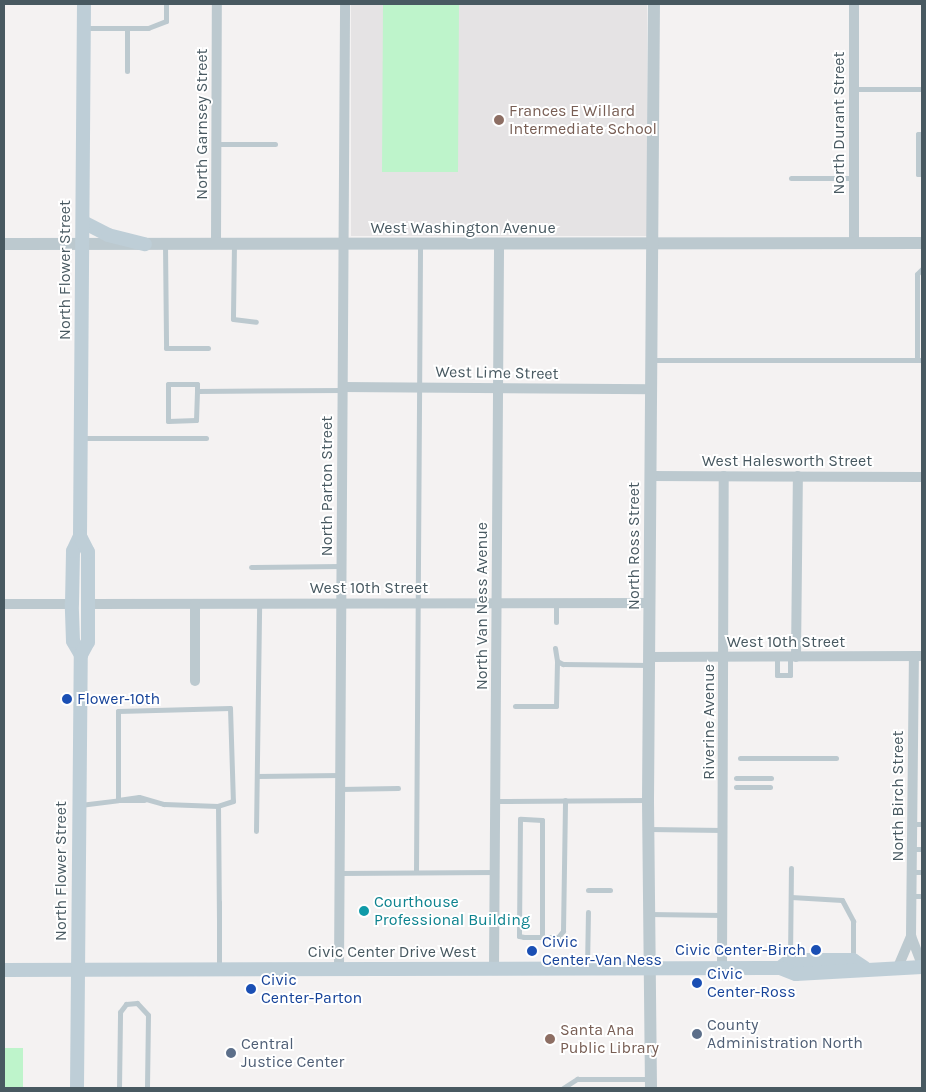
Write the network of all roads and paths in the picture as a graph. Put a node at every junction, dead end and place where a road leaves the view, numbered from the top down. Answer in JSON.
{"nodes":[{"id":1,"x":84,"y":4,"type":"edge"},
{"id":2,"x":166,"y":4,"type":"edge"},
{"id":3,"x":217,"y":4,"type":"edge"},
{"id":4,"x":345,"y":4,"type":"edge"},
{"id":5,"x":654,"y":4,"type":"edge"},
{"id":6,"x":854,"y":4,"type":"edge"},
{"id":7,"x":84,"y":28,"type":"junction"},
{"id":8,"x":127,"y":28,"type":"junction"},
{"id":9,"x":127,"y":71,"type":"dead end"},
{"id":10,"x":854,"y":89,"type":"junction"},
{"id":11,"x":922,"y":89,"type":"edge"},
{"id":12,"x":922,"y":134,"type":"edge"},
{"id":13,"x":217,"y":144,"type":"junction"},
{"id":14,"x":275,"y":144,"type":"dead end"},
{"id":15,"x":922,"y":174,"type":"edge"},
{"id":16,"x":791,"y":178,"type":"dead end"},
{"id":17,"x":854,"y":178,"type":"junction"},
{"id":18,"x":83,"y":222,"type":"junction"},
{"id":19,"x":854,"y":242,"type":"junction"},
{"id":20,"x":652,"y":243,"type":"junction"},
{"id":21,"x":922,"y":243,"type":"edge"},
{"id":22,"x":4,"y":244,"type":"edge"},
{"id":23,"x":83,"y":244,"type":"junction"},
{"id":24,"x":145,"y":244,"type":"junction"},
{"id":25,"x":165,"y":244,"type":"junction"},
{"id":26,"x":216,"y":244,"type":"junction"},
{"id":27,"x":234,"y":244,"type":"junction"},
{"id":28,"x":344,"y":244,"type":"junction"},
{"id":29,"x":420,"y":244,"type":"junction"},
{"id":30,"x":498,"y":244,"type":"junction"},
{"id":31,"x":922,"y":270,"type":"edge"},
{"id":32,"x":256,"y":322,"type":"dead end"},
{"id":33,"x":208,"y":348,"type":"dead end"},
{"id":34,"x":652,"y":360,"type":"junction"},
{"id":35,"x":920,"y":360,"type":"edge"},
{"id":36,"x":419,"y":387,"type":"junction"},
{"id":37,"x":498,"y":388,"type":"junction"},
{"id":38,"x":343,"y":389,"type":"junction"},
{"id":39,"x":652,"y":389,"type":"junction"},
{"id":40,"x":196,"y":391,"type":"junction"},
{"id":41,"x":81,"y":438,"type":"junction"},
{"id":42,"x":206,"y":438,"type":"dead end"},
{"id":43,"x":651,"y":476,"type":"junction"},
{"id":44,"x":724,"y":476,"type":"junction"},
{"id":45,"x":798,"y":476,"type":"junction"},
{"id":46,"x":922,"y":476,"type":"edge"},
{"id":47,"x":80,"y":536,"type":"junction"},
{"id":48,"x":342,"y":566,"type":"junction"},
{"id":49,"x":251,"y":567,"type":"dead end"},
{"id":50,"x":342,"y":603,"type":"junction"},
{"id":51,"x":418,"y":603,"type":"junction"},
{"id":52,"x":498,"y":603,"type":"junction"},
{"id":53,"x":556,"y":603,"type":"junction"},
{"id":54,"x":650,"y":603,"type":"junction"},
{"id":55,"x":4,"y":604,"type":"edge"},
{"id":56,"x":72,"y":604,"type":"junction"},
{"id":57,"x":88,"y":604,"type":"junction"},
{"id":58,"x":195,"y":604,"type":"junction"},
{"id":59,"x":259,"y":604,"type":"junction"},
{"id":60,"x":556,"y":622,"type":"dead end"},
{"id":61,"x":555,"y":648,"type":"dead end"},
{"id":62,"x":81,"y":654,"type":"junction"},
{"id":63,"x":918,"y":656,"type":"edge"},
{"id":64,"x":724,"y":657,"type":"junction"},
{"id":65,"x":777,"y":657,"type":"junction"},
{"id":66,"x":793,"y":657,"type":"junction"},
{"id":67,"x":557,"y":661,"type":"junction"},
{"id":68,"x":650,"y":661,"type":"junction"},
{"id":69,"x":195,"y":681,"type":"dead end"},
{"id":70,"x":515,"y":706,"type":"dead end"},
{"id":71,"x":740,"y":758,"type":"dead end"},
{"id":72,"x":836,"y":758,"type":"dead end"},
{"id":73,"x":340,"y":775,"type":"junction"},
{"id":74,"x":257,"y":776,"type":"junction"},
{"id":75,"x":736,"y":778,"type":"dead end"},
{"id":76,"x":771,"y":778,"type":"dead end"},
{"id":77,"x":770,"y":786,"type":"dead end"},
{"id":78,"x":736,"y":787,"type":"dead end"},
{"id":79,"x":398,"y":788,"type":"dead end"},
{"id":80,"x":340,"y":790,"type":"junction"},
{"id":81,"x":118,"y":800,"type":"junction"},
{"id":82,"x":565,"y":800,"type":"junction"},
{"id":83,"x":648,"y":800,"type":"junction"},
{"id":84,"x":918,"y":800,"type":"edge"},
{"id":85,"x":495,"y":801,"type":"junction"},
{"id":86,"x":79,"y":805,"type":"junction"},
{"id":87,"x":218,"y":806,"type":"junction"},
{"id":88,"x":918,"y":824,"type":"edge"},
{"id":89,"x":648,"y":829,"type":"junction"},
{"id":90,"x":723,"y":830,"type":"junction"},
{"id":91,"x":256,"y":831,"type":"dead end"},
{"id":92,"x":917,"y":849,"type":"edge"},
{"id":93,"x":791,"y":868,"type":"dead end"},
{"id":94,"x":416,"y":872,"type":"junction"},
{"id":95,"x":495,"y":872,"type":"junction"},
{"id":96,"x":917,"y":872,"type":"edge"},
{"id":97,"x":340,"y":873,"type":"junction"},
{"id":98,"x":588,"y":890,"type":"dead end"},
{"id":99,"x":610,"y":890,"type":"dead end"},
{"id":100,"x":917,"y":896,"type":"edge"},
{"id":101,"x":791,"y":897,"type":"junction"},
{"id":102,"x":588,"y":912,"type":"dead end"},
{"id":103,"x":648,"y":914,"type":"junction"},
{"id":104,"x":722,"y":915,"type":"junction"},
{"id":105,"x":910,"y":936,"type":"junction"},
{"id":106,"x":542,"y":937,"type":"junction"},
{"id":107,"x":852,"y":960,"type":"junction"},
{"id":108,"x":785,"y":964,"type":"junction"},
{"id":109,"x":922,"y":966,"type":"edge"},
{"id":110,"x":898,"y":967,"type":"junction"},
{"id":111,"x":648,"y":968,"type":"junction"},
{"id":112,"x":722,"y":968,"type":"junction"},
{"id":113,"x":865,"y":968,"type":"junction"},
{"id":114,"x":339,"y":969,"type":"junction"},
{"id":115,"x":494,"y":969,"type":"junction"},
{"id":116,"x":587,"y":969,"type":"junction"},
{"id":117,"x":4,"y":970,"type":"edge"},
{"id":118,"x":78,"y":970,"type":"junction"},
{"id":119,"x":219,"y":970,"type":"junction"},
{"id":120,"x":650,"y":1084,"type":"edge"},
{"id":121,"x":77,"y":1088,"type":"edge"},
{"id":122,"x":119,"y":1088,"type":"edge"},
{"id":123,"x":147,"y":1088,"type":"edge"},
{"id":124,"x":563,"y":1088,"type":"edge"}],
"edges":[{"from":1,"to":7,"type":"main road","name":"North Flower Street"},
{"from":2,"to":8,"type":"lane"},
{"from":3,"to":13,"type":"street","name":"North Garnsey Street"},
{"from":4,"to":28,"type":"street","name":"North Parton Street"},
{"from":5,"to":20,"type":"street","name":"North Ross Street"},
{"from":6,"to":10,"type":"street","name":"North Durant Street"},
{"from":7,"to":8,"type":"lane"},
{"from":7,"to":18,"type":"main road","name":"North Flower Street"},
{"from":8,"to":9,"type":"lane"},
{"from":10,"to":11,"type":"lane"},
{"from":10,"to":17,"type":"street","name":"North Durant Street"},
{"from":12,"to":15,"type":"lane"},
{"from":13,"to":14,"type":"lane"},
{"from":13,"to":26,"type":"street","name":"North Garnsey Street"},
{"from":16,"to":17,"type":"lane"},
{"from":17,"to":19,"type":"street","name":"North Durant Street"},
{"from":18,"to":23,"type":"main road","name":"North Flower Street"},
{"from":18,"to":24,"type":"main road"},
{"from":19,"to":20,"type":"street","name":"West Washington Avenue"},
{"from":19,"to":21,"type":"street","name":"West Washington Avenue"},
{"from":20,"to":30,"type":"street","name":"West Washington Avenue"},
{"from":20,"to":34,"type":"street","name":"North Ross Street"},
{"from":22,"to":23,"type":"street","name":"West Washington Avenue"},
{"from":23,"to":24,"type":"street","name":"West Washington Avenue"},
{"from":23,"to":41,"type":"main road","name":"North Flower Street"},
{"from":24,"to":25,"type":"street","name":"West Washington Avenue"},
{"from":25,"to":26,"type":"street","name":"West Washington Avenue"},
{"from":25,"to":33,"type":"lane"},
{"from":26,"to":27,"type":"street","name":"West Washington Avenue"},
{"from":27,"to":28,"type":"street","name":"West Washington Avenue"},
{"from":27,"to":32,"type":"lane"},
{"from":28,"to":29,"type":"street","name":"West Washington Avenue"},
{"from":28,"to":38,"type":"street","name":"North Parton Street"},
{"from":29,"to":30,"type":"street","name":"West Washington Avenue"},
{"from":29,"to":36,"type":"lane"},
{"from":30,"to":37,"type":"street","name":"North Van Ness Avenue"},
{"from":31,"to":35,"type":"lane"},
{"from":34,"to":35,"type":"lane"},
{"from":34,"to":39,"type":"street","name":"North Ross Street"},
{"from":36,"to":37,"type":"street","name":"West Lime Street"},
{"from":36,"to":38,"type":"street","name":"West Lime Street"},
{"from":36,"to":51,"type":"lane"},
{"from":37,"to":39,"type":"street","name":"West Lime Street"},
{"from":37,"to":52,"type":"street","name":"North Van Ness Avenue"},
{"from":38,"to":40,"type":"lane"},
{"from":38,"to":48,"type":"street","name":"North Parton Street"},
{"from":39,"to":43,"type":"street","name":"North Ross Street"},
{"from":40,"to":40,"type":"lane"},
{"from":41,"to":42,"type":"lane"},
{"from":41,"to":47,"type":"main road","name":"North Flower Street"},
{"from":43,"to":44,"type":"street","name":"West Halesworth Street"},
{"from":43,"to":54,"type":"street","name":"North Ross Street"},
{"from":44,"to":45,"type":"street","name":"West Halesworth Street"},
{"from":44,"to":64,"type":"street","name":"Riverine Avenue"},
{"from":45,"to":46,"type":"street","name":"West Halesworth Street"},
{"from":45,"to":66,"type":"street"},
{"from":47,"to":56,"type":"main road","name":"North Flower Street"},
{"from":47,"to":57,"type":"main road","name":"North Flower Street"},
{"from":48,"to":49,"type":"lane"},
{"from":48,"to":50,"type":"street","name":"North Parton Street"},
{"from":50,"to":51,"type":"street","name":"West 10th Street"},
{"from":50,"to":59,"type":"street","name":"West 10th Street"},
{"from":50,"to":73,"type":"street","name":"North Parton Street"},
{"from":51,"to":52,"type":"street","name":"West 10th Street"},
{"from":51,"to":94,"type":"lane"},
{"from":52,"to":53,"type":"street","name":"West 10th Street"},
{"from":52,"to":85,"type":"street","name":"North Van Ness Avenue"},
{"from":53,"to":54,"type":"street","name":"West 10th Street"},
{"from":53,"to":60,"type":"lane"},
{"from":54,"to":68,"type":"street","name":"North Ross Street"},
{"from":55,"to":56,"type":"street"},
{"from":56,"to":62,"type":"main road","name":"North Flower Street"},
{"from":57,"to":58,"type":"street","name":"West 10th Street"},
{"from":57,"to":62,"type":"main road","name":"North Flower Street"},
{"from":58,"to":59,"type":"street","name":"West 10th Street"},
{"from":58,"to":69,"type":"street"},
{"from":59,"to":74,"type":"lane"},
{"from":61,"to":67,"type":"lane"},
{"from":62,"to":86,"type":"main road","name":"North Flower Street"},
{"from":63,"to":66,"type":"street","name":"West 10th Street"},
{"from":63,"to":84,"type":"street","name":"North Birch Street"},
{"from":64,"to":65,"type":"street","name":"West 10th Street"},
{"from":64,"to":68,"type":"street","name":"West 10th Street"},
{"from":64,"to":90,"type":"street","name":"Riverine Avenue"},
{"from":65,"to":66,"type":"street","name":"West 10th Street"},
{"from":65,"to":66,"type":"lane"},
{"from":67,"to":68,"type":"lane"},
{"from":67,"to":70,"type":"lane"},
{"from":68,"to":83,"type":"street","name":"North Ross Street"},
{"from":71,"to":72,"type":"lane"},
{"from":73,"to":74,"type":"lane"},
{"from":73,"to":80,"type":"street","name":"North Parton Street"},
{"from":74,"to":91,"type":"lane"},
{"from":75,"to":76,"type":"lane"},
{"from":77,"to":78,"type":"lane"},
{"from":79,"to":80,"type":"lane"},
{"from":80,"to":97,"type":"street","name":"North Parton Street"},
{"from":81,"to":86,"type":"lane"},
{"from":81,"to":87,"type":"lane"},
{"from":81,"to":87,"type":"lane"},
{"from":82,"to":83,"type":"lane"},
{"from":82,"to":85,"type":"lane"},
{"from":82,"to":106,"type":"lane"},
{"from":83,"to":89,"type":"street","name":"North Ross Street"},
{"from":84,"to":88,"type":"street","name":"North Birch Street"},
{"from":85,"to":95,"type":"street","name":"North Van Ness Avenue"},
{"from":86,"to":118,"type":"main road","name":"North Flower Street"},
{"from":87,"to":119,"type":"lane"},
{"from":88,"to":92,"type":"street","name":"North Birch Street"},
{"from":89,"to":90,"type":"lane"},
{"from":89,"to":103,"type":"street","name":"North Ross Street"},
{"from":90,"to":104,"type":"street","name":"Riverine Avenue"},
{"from":92,"to":96,"type":"street","name":"North Birch Street"},
{"from":93,"to":101,"type":"lane"},
{"from":94,"to":95,"type":"lane"},
{"from":94,"to":97,"type":"lane"},
{"from":95,"to":115,"type":"street","name":"North Van Ness Avenue"},
{"from":96,"to":100,"type":"street","name":"North Birch Street"},
{"from":97,"to":114,"type":"street","name":"North Parton Street"},
{"from":98,"to":99,"type":"lane"},
{"from":100,"to":105,"type":"street","name":"North Birch Street"},
{"from":101,"to":107,"type":"lane"},
{"from":101,"to":108,"type":"lane"},
{"from":102,"to":116,"type":"lane"},
{"from":103,"to":104,"type":"lane"},
{"from":103,"to":111,"type":"street","name":"North Ross Street"},
{"from":104,"to":112,"type":"street","name":"Riverine Avenue"},
{"from":105,"to":109,"type":"street","name":"North Birch Street"},
{"from":105,"to":110,"type":"street","name":"North Birch Street"},
{"from":106,"to":106,"type":"lane"},
{"from":107,"to":108,"type":"main road","name":"Civic Center Drive West"},
{"from":107,"to":113,"type":"main road"},
{"from":108,"to":112,"type":"main road","name":"Civic Center Drive West"},
{"from":108,"to":113,"type":"main road","name":"Civic Center Drive West"},
{"from":109,"to":110,"type":"main road","name":"Civic Center Drive West"},
{"from":110,"to":113,"type":"main road","name":"Civic Center Drive West"},
{"from":111,"to":112,"type":"main road","name":"Civic Center Drive West"},
{"from":111,"to":116,"type":"main road","name":"Civic Center Drive West"},
{"from":111,"to":120,"type":"street","name":"North Ross Street"},
{"from":114,"to":115,"type":"main road","name":"Civic Center Drive West"},
{"from":114,"to":119,"type":"main road","name":"Civic Center Drive West"},
{"from":115,"to":116,"type":"main road","name":"Civic Center Drive West"},
{"from":117,"to":118,"type":"main road","name":"Civic Center Drive West"},
{"from":118,"to":119,"type":"main road","name":"Civic Center Drive West"},
{"from":118,"to":121,"type":"main road","name":"North Flower Street"},
{"from":120,"to":124,"type":"lane"},
{"from":122,"to":123,"type":"lane"}]}
